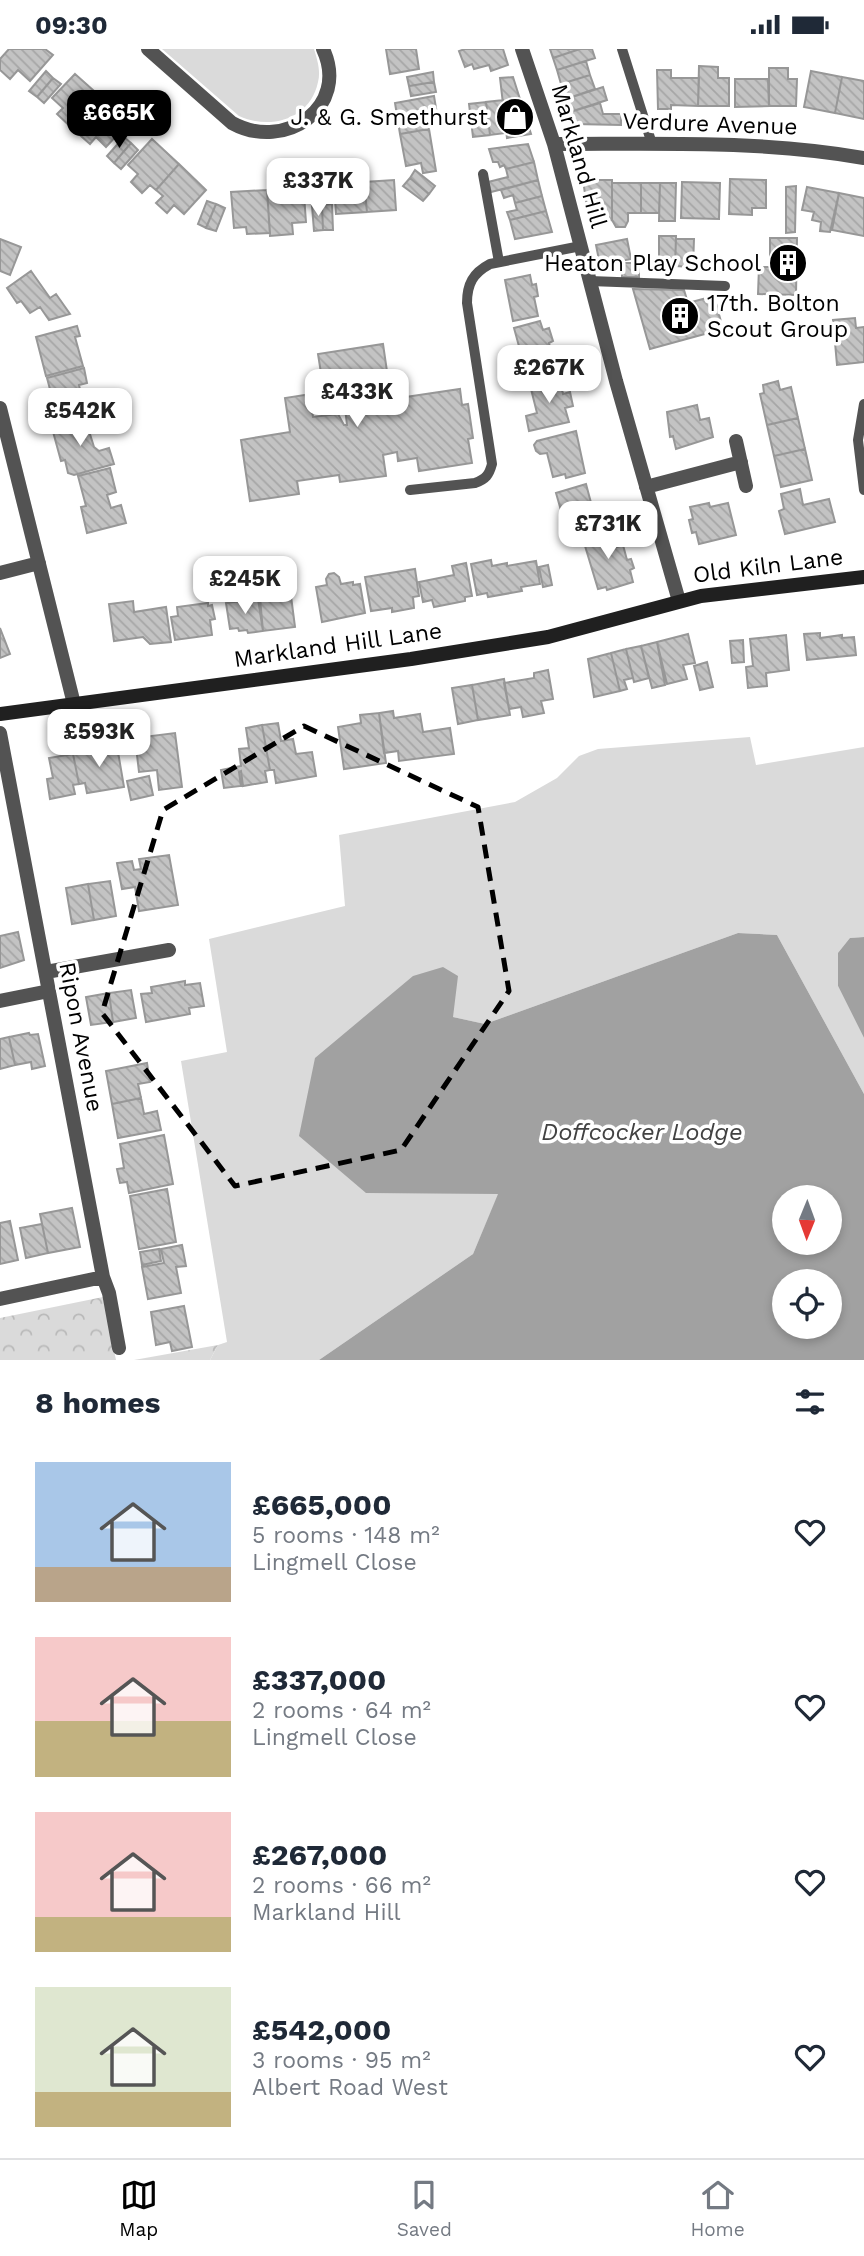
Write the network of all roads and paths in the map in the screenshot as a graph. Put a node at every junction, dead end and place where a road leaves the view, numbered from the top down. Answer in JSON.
{"nodes":[{"id":1,"x":148,"y":49,"type":"edge"},
{"id":2,"x":323,"y":49,"type":"edge"},
{"id":3,"x":522,"y":49,"type":"edge"},
{"id":4,"x":622,"y":49,"type":"edge"},
{"id":5,"x":554,"y":144,"type":"junction"},
{"id":6,"x":652,"y":144,"type":"junction"},
{"id":7,"x":864,"y":158,"type":"edge"},
{"id":8,"x":483,"y":174,"type":"dead end"},
{"id":9,"x":581,"y":246,"type":"junction"},
{"id":10,"x":499,"y":262,"type":"junction"},
{"id":11,"x":590,"y":281,"type":"junction"},
{"id":12,"x":724,"y":286,"type":"dead end"},
{"id":13,"x":864,"y":404,"type":"edge"},
{"id":14,"x":0,"y":408,"type":"edge"},
{"id":15,"x":736,"y":441,"type":"dead end"},
{"id":16,"x":741,"y":462,"type":"junction"},
{"id":17,"x":646,"y":487,"type":"junction"},
{"id":18,"x":746,"y":487,"type":"dead end"},
{"id":19,"x":410,"y":490,"type":"dead end"},
{"id":20,"x":864,"y":490,"type":"edge"},
{"id":21,"x":39,"y":563,"type":"junction"},
{"id":22,"x":0,"y":573,"type":"edge"},
{"id":23,"x":864,"y":577,"type":"edge"},
{"id":24,"x":679,"y":601,"type":"junction"},
{"id":25,"x":74,"y":704,"type":"junction"},
{"id":26,"x":0,"y":714,"type":"edge"},
{"id":27,"x":0,"y":733,"type":"edge"},
{"id":28,"x":169,"y":950,"type":"dead end"},
{"id":29,"x":46,"y":972,"type":"junction"},
{"id":30,"x":49,"y":991,"type":"junction"},
{"id":31,"x":0,"y":1001,"type":"edge"},
{"id":32,"x":103,"y":1277,"type":"junction"},
{"id":33,"x":0,"y":1299,"type":"edge"},
{"id":34,"x":119,"y":1348,"type":"dead end"}],
"edges":[{"from":1,"to":2,"type":"street"},
{"from":3,"to":5,"type":"street","name":"Markland Hill"},
{"from":4,"to":6,"type":"lane"},
{"from":5,"to":6,"type":"street","name":"Verdure Avenue"},
{"from":5,"to":9,"type":"street","name":"Markland Hill"},
{"from":6,"to":7,"type":"street","name":"Verdure Avenue"},
{"from":8,"to":10,"type":"lane"},
{"from":9,"to":10,"type":"lane"},
{"from":9,"to":11,"type":"street","name":"Markland Hill"},
{"from":10,"to":19,"type":"lane"},
{"from":11,"to":12,"type":"lane"},
{"from":11,"to":17,"type":"street","name":"Markland Hill"},
{"from":13,"to":20,"type":"lane"},
{"from":14,"to":21,"type":"street"},
{"from":15,"to":16,"type":"street"},
{"from":16,"to":17,"type":"street"},
{"from":16,"to":18,"type":"street"},
{"from":17,"to":24,"type":"street","name":"Markland Hill"},
{"from":21,"to":22,"type":"street"},
{"from":21,"to":25,"type":"street"},
{"from":23,"to":24,"type":"street","name":"Old Kiln Lane"},
{"from":24,"to":25,"type":"street","name":"Markland Hill Lane"},
{"from":25,"to":26,"type":"street","name":"Markland Hill Lane"},
{"from":27,"to":29,"type":"street","name":"Ripon Avenue"},
{"from":28,"to":29,"type":"street"},
{"from":29,"to":30,"type":"street","name":"Ripon Avenue"},
{"from":30,"to":31,"type":"street"},
{"from":30,"to":32,"type":"street","name":"Ripon Avenue"},
{"from":32,"to":33,"type":"street"},
{"from":32,"to":34,"type":"street","name":"Ripon Avenue"}]}
